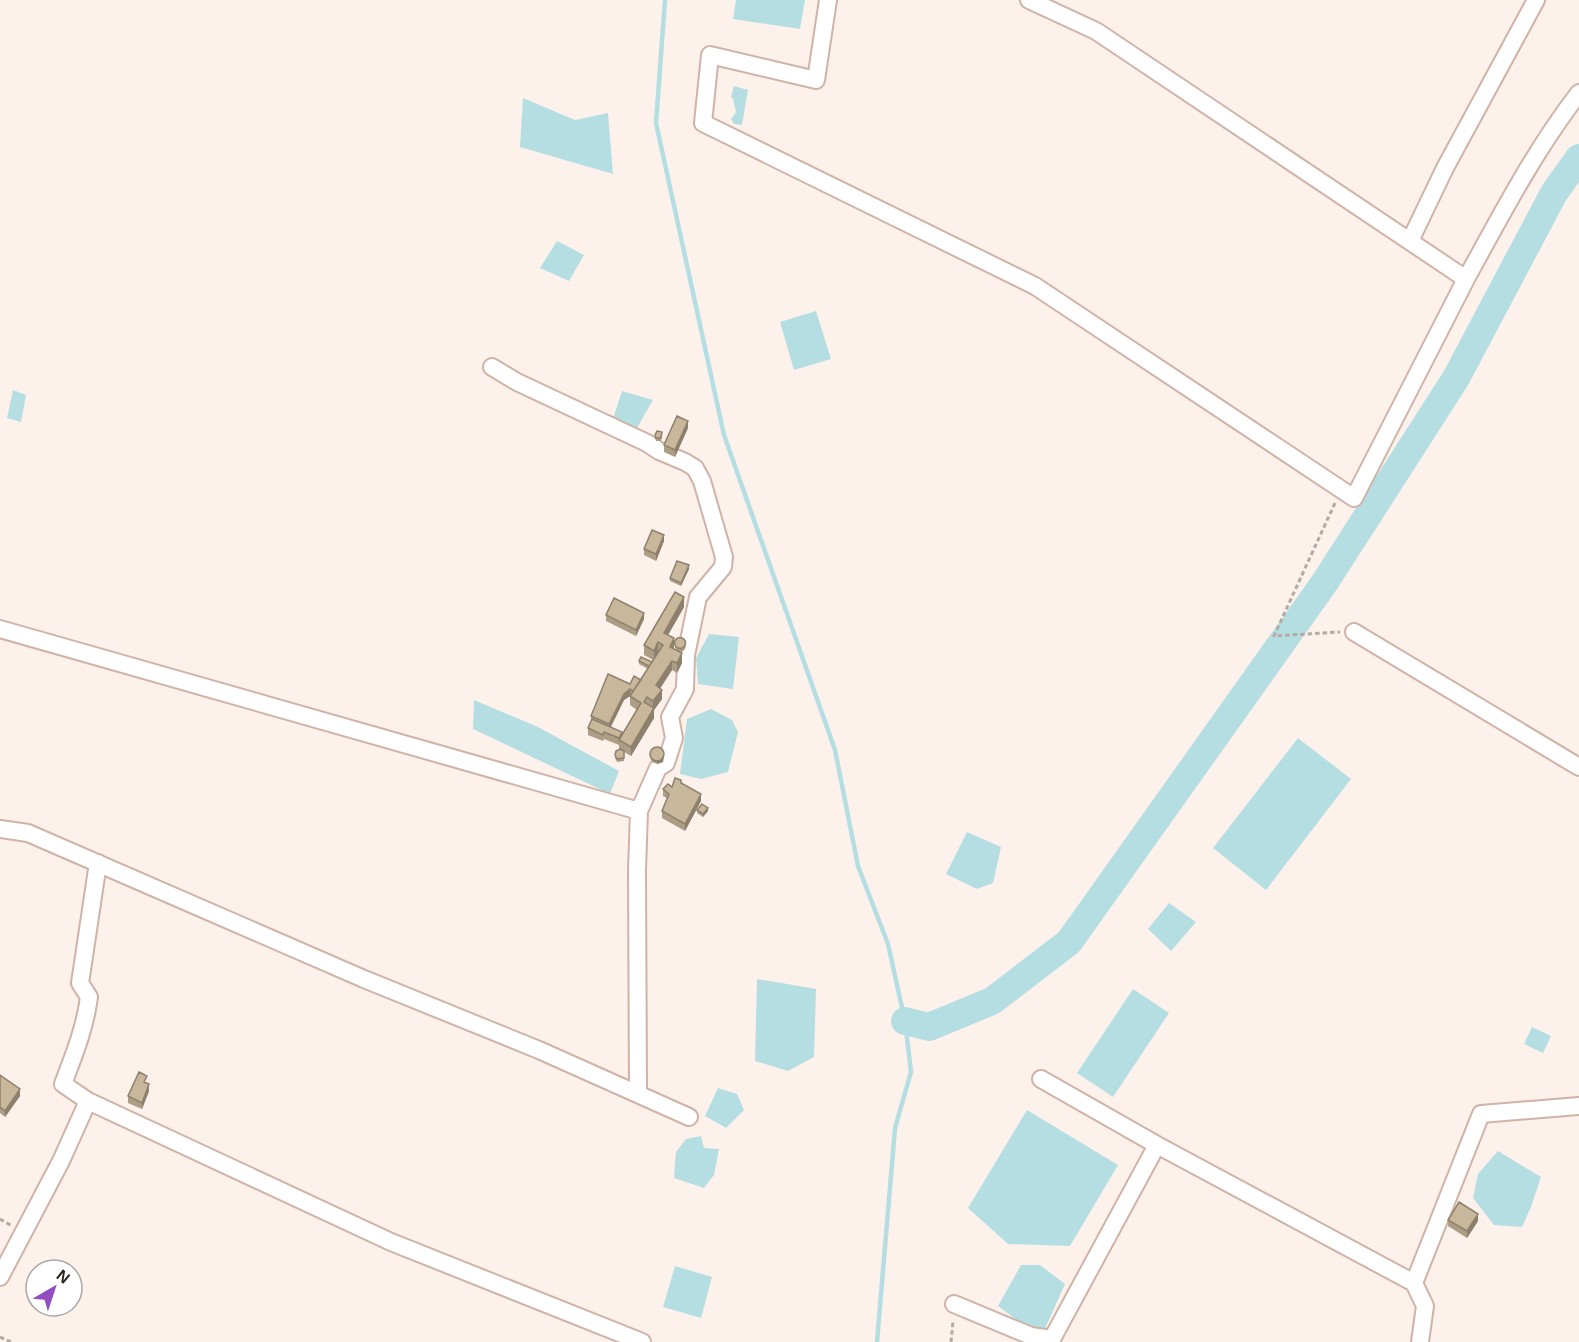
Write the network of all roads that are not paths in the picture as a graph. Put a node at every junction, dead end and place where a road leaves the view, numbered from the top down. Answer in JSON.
{"nodes":[{"id":1,"x":828,"y":0,"type":"edge"},
{"id":2,"x":1029,"y":0,"type":"edge"},
{"id":3,"x":1536,"y":0,"type":"edge"},
{"id":4,"x":1579,"y":93,"type":"edge"},
{"id":5,"x":1410,"y":241,"type":"junction"},
{"id":6,"x":1466,"y":279,"type":"junction"},
{"id":7,"x":492,"y":367,"type":"dead end"},
{"id":8,"x":0,"y":629,"type":"edge"},
{"id":9,"x":1354,"y":632,"type":"road end"},
{"id":10,"x":1579,"y":767,"type":"edge"},
{"id":11,"x":639,"y":811,"type":"junction"},
{"id":12,"x":0,"y":829,"type":"edge"},
{"id":13,"x":98,"y":863,"type":"junction"},
{"id":14,"x":1041,"y":1078,"type":"dead end"},
{"id":15,"x":638,"y":1093,"type":"junction"},
{"id":16,"x":88,"y":1101,"type":"junction"},
{"id":17,"x":1579,"y":1106,"type":"edge"},
{"id":18,"x":689,"y":1117,"type":"dead end"},
{"id":19,"x":1157,"y":1145,"type":"junction"},
{"id":20,"x":0,"y":1277,"type":"edge"},
{"id":21,"x":1414,"y":1283,"type":"junction"},
{"id":22,"x":954,"y":1304,"type":"road end"},
{"id":23,"x":642,"y":1342,"type":"edge"},
{"id":24,"x":1420,"y":1342,"type":"edge"}],
"edges":[{"from":1,"to":6,"type":"street"},
{"from":2,"to":5,"type":"street"},
{"from":3,"to":5,"type":"street"},
{"from":4,"to":6,"type":"street"},
{"from":5,"to":6,"type":"street"},
{"from":7,"to":11,"type":"street"},
{"from":8,"to":11,"type":"street"},
{"from":9,"to":10,"type":"street"},
{"from":11,"to":15,"type":"street"},
{"from":12,"to":13,"type":"street"},
{"from":13,"to":15,"type":"street"},
{"from":13,"to":16,"type":"street"},
{"from":14,"to":19,"type":"street"},
{"from":15,"to":18,"type":"street"},
{"from":16,"to":20,"type":"street"},
{"from":16,"to":23,"type":"street"},
{"from":17,"to":21,"type":"street"},
{"from":19,"to":21,"type":"street"},
{"from":19,"to":22,"type":"street"},
{"from":21,"to":24,"type":"street"}]}
